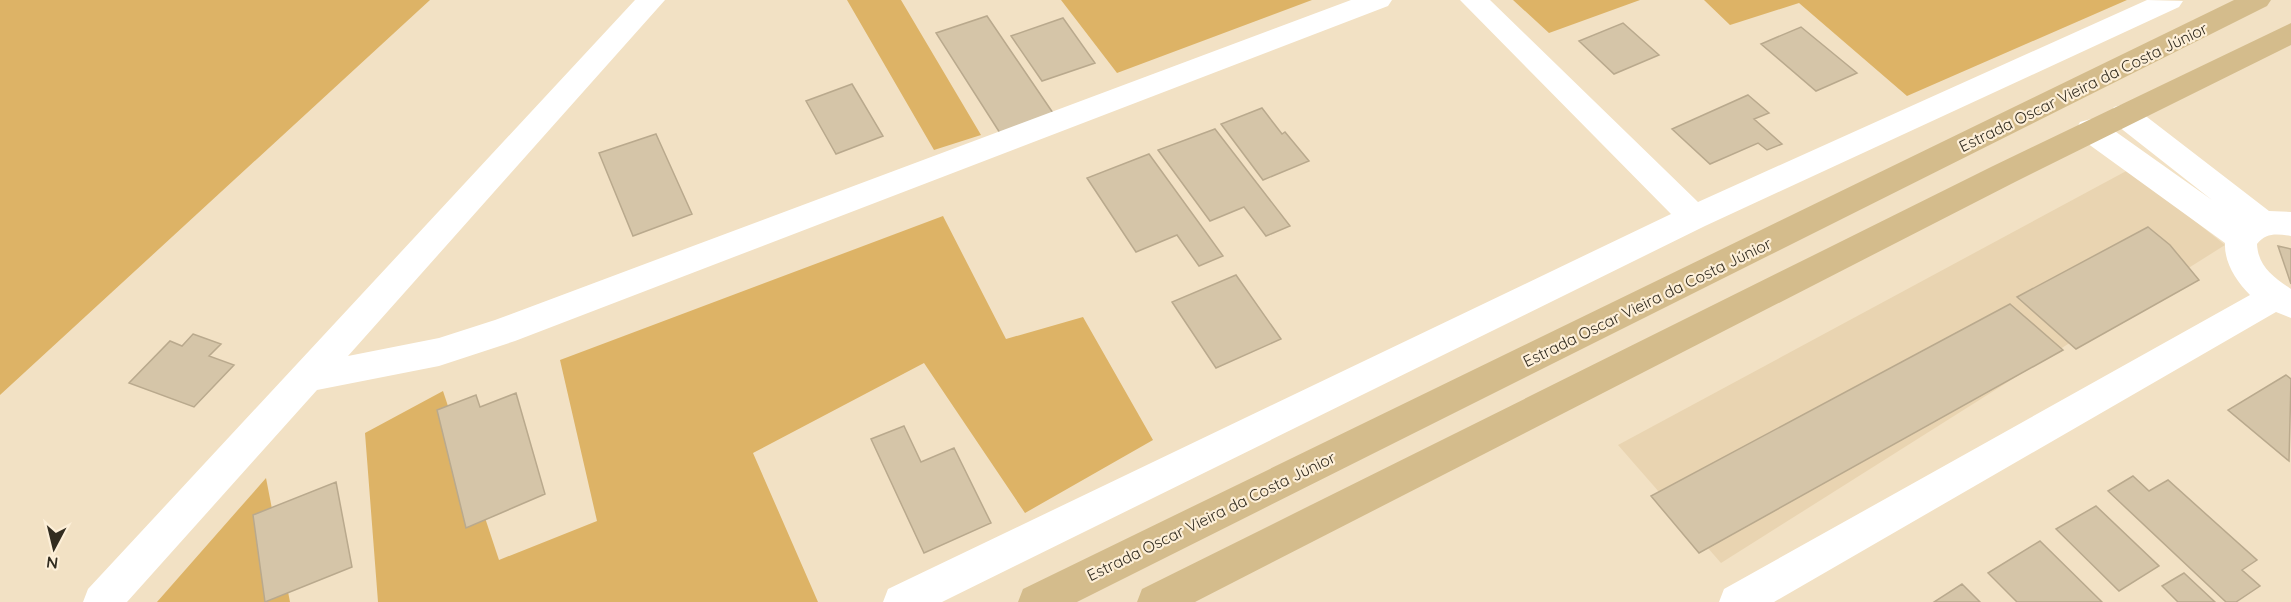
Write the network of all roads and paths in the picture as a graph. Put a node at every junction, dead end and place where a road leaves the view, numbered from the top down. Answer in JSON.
{"nodes":[{"id":1,"x":651,"y":0,"type":"edge"},
{"id":2,"x":1378,"y":0,"type":"edge"},
{"id":3,"x":1474,"y":0,"type":"edge"},
{"id":4,"x":2256,"y":0,"type":"edge"},
{"id":5,"x":2169,"y":1,"type":"edge"},
{"id":6,"x":2291,"y":33,"type":"edge"},
{"id":7,"x":2124,"y":115,"type":"junction"},
{"id":8,"x":2091,"y":130,"type":"junction"},
{"id":9,"x":1694,"y":217,"type":"junction"},
{"id":10,"x":2265,"y":228,"type":"edge"},
{"id":11,"x":2284,"y":300,"type":"edge"},
{"id":12,"x":307,"y":377,"type":"junction"},
{"id":13,"x":102,"y":602,"type":"edge"},
{"id":14,"x":902,"y":602,"type":"edge"},
{"id":15,"x":1037,"y":602,"type":"edge"},
{"id":16,"x":1156,"y":602,"type":"edge"},
{"id":17,"x":1738,"y":602,"type":"edge"}],
"edges":[{"from":1,"to":12,"type":"street"},
{"from":2,"to":12,"type":"street"},
{"from":3,"to":9,"type":"street"},
{"from":4,"to":15,"type":"main road","name":"Estrada Oscar Vieira da Costa Júnior"},
{"from":5,"to":9,"type":"street"},
{"from":6,"to":7,"type":"main road"},
{"from":7,"to":8,"type":"main road"},
{"from":7,"to":10,"type":"street"},
{"from":8,"to":10,"type":"street"},
{"from":8,"to":16,"type":"main road"},
{"from":9,"to":14,"type":"street"},
{"from":10,"to":11,"type":"street"},
{"from":11,"to":17,"type":"street"},
{"from":12,"to":13,"type":"street"}]}
